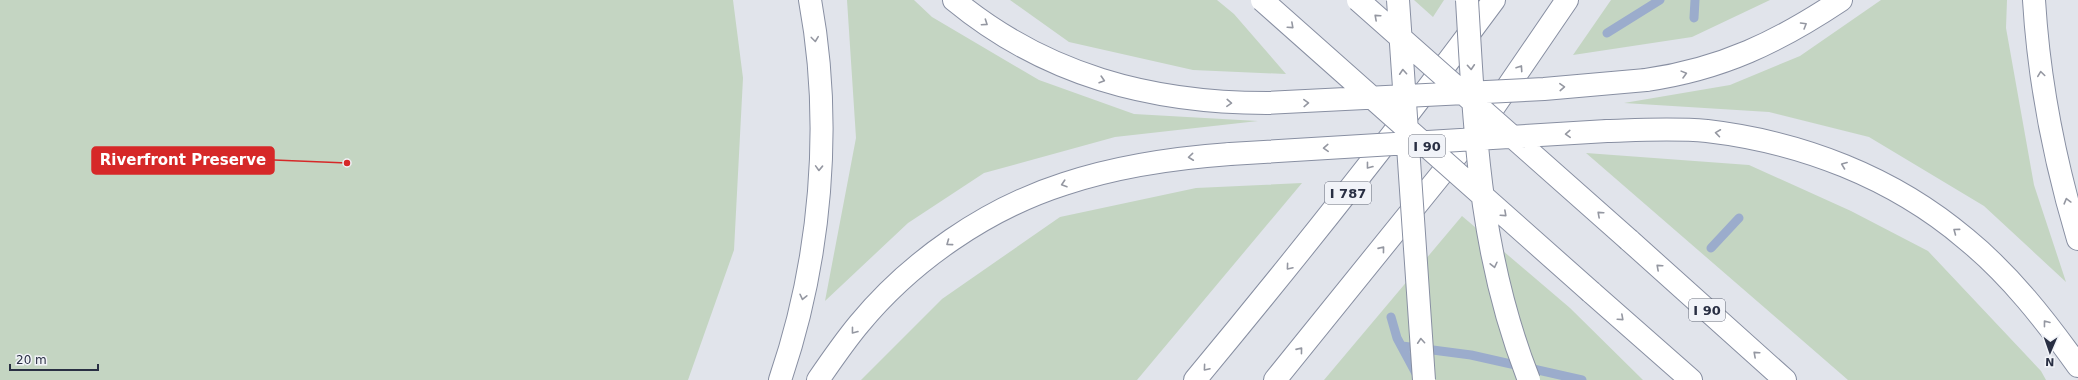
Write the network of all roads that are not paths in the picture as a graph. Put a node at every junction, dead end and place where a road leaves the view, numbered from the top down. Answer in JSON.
{"nodes":[{"id":1,"x":810,"y":0,"type":"edge"},
{"id":2,"x":954,"y":0,"type":"edge"},
{"id":3,"x":1262,"y":0,"type":"edge"},
{"id":4,"x":1358,"y":0,"type":"edge"},
{"id":5,"x":1398,"y":0,"type":"edge"},
{"id":6,"x":1467,"y":0,"type":"edge"},
{"id":7,"x":1494,"y":0,"type":"edge"},
{"id":8,"x":1567,"y":0,"type":"edge"},
{"id":9,"x":1841,"y":0,"type":"edge"},
{"id":10,"x":2034,"y":0,"type":"edge"},
{"id":11,"x":2078,"y":239,"type":"edge"},
{"id":12,"x":2078,"y":366,"type":"edge"},
{"id":13,"x":780,"y":380,"type":"edge"},
{"id":14,"x":818,"y":380,"type":"edge"},
{"id":15,"x":1196,"y":380,"type":"edge"},
{"id":16,"x":1275,"y":380,"type":"edge"},
{"id":17,"x":1424,"y":380,"type":"edge"},
{"id":18,"x":1529,"y":380,"type":"edge"},
{"id":19,"x":1691,"y":380,"type":"edge"},
{"id":20,"x":1785,"y":380,"type":"edge"}],
"edges":[{"from":1,"to":13,"type":"highway","one_way":true},
{"from":2,"to":9,"type":"highway","one_way":true,"bridge":true},
{"from":3,"to":19,"type":"highway","number":"I 90","one_way":true,"bridge":true},
{"from":20,"to":4,"type":"highway","number":"I 90","one_way":true,"bridge":true},
{"from":17,"to":5,"type":"highway","one_way":true,"bridge":true},
{"from":6,"to":18,"type":"highway","one_way":true,"bridge":true},
{"from":7,"to":15,"type":"highway","number":"I 787","one_way":true},
{"from":16,"to":8,"type":"highway","one_way":true},
{"from":11,"to":10,"type":"highway","one_way":true},
{"from":12,"to":14,"type":"highway","one_way":true,"bridge":true}]}
